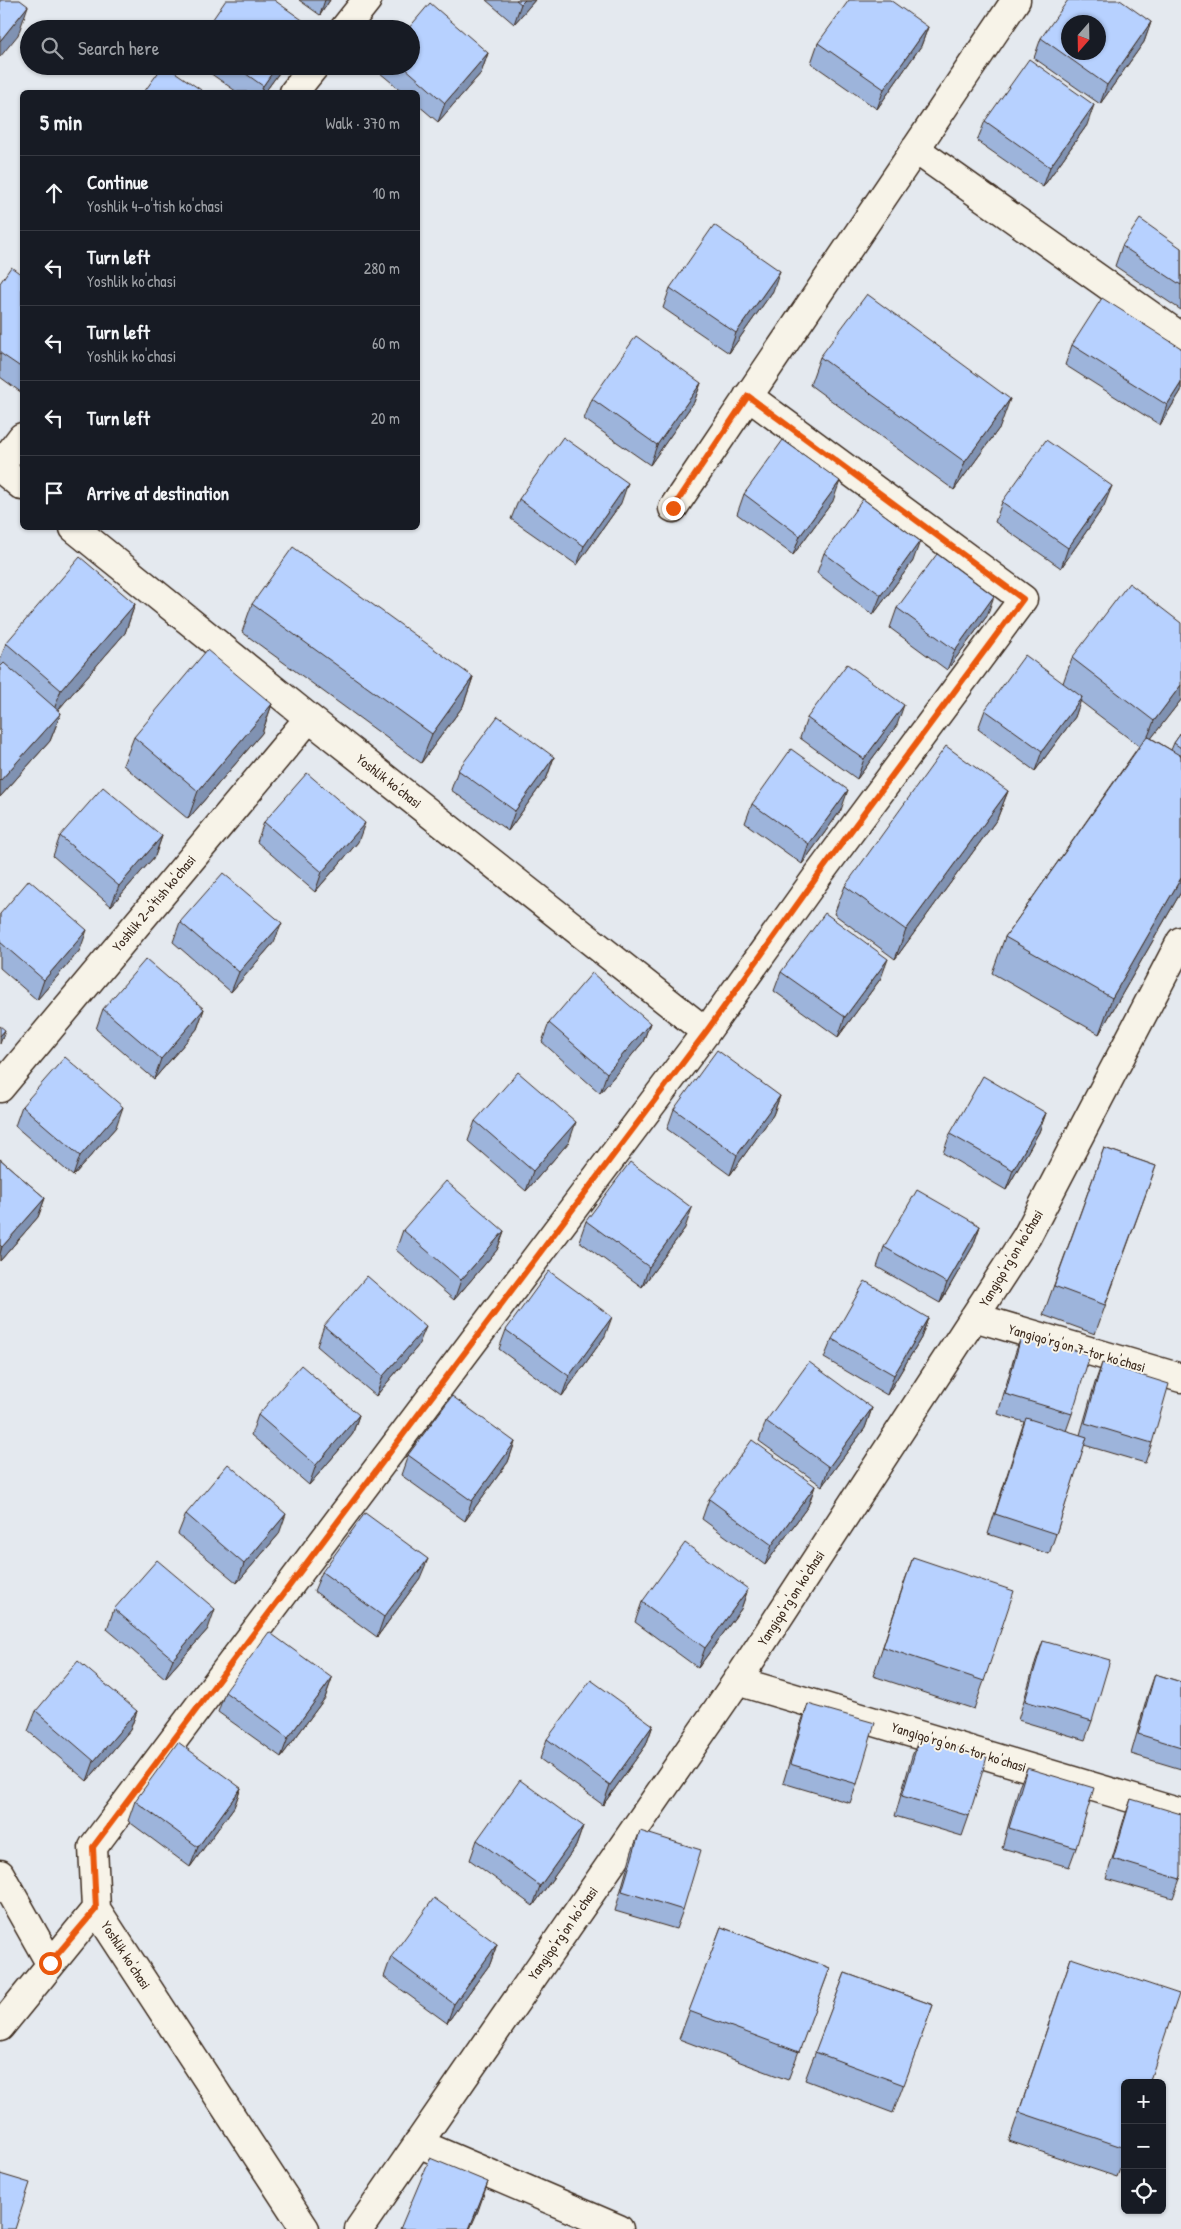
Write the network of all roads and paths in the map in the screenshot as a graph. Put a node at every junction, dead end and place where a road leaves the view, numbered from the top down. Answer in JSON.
{"nodes":[{"id":1,"x":367,"y":0,"type":"edge"},
{"id":2,"x":1016,"y":0,"type":"edge"},
{"id":3,"x":351,"y":20,"type":"edge"},
{"id":4,"x":307,"y":75,"type":"edge"},
{"id":5,"x":296,"y":90,"type":"edge"},
{"id":6,"x":915,"y":149,"type":"junction"},
{"id":7,"x":1181,"y":337,"type":"edge"},
{"id":8,"x":748,"y":396,"type":"junction"},
{"id":9,"x":20,"y":440,"type":"edge"},
{"id":10,"x":0,"y":467,"type":"edge"},
{"id":11,"x":20,"y":484,"type":"edge"},
{"id":12,"x":673,"y":508,"type":"dead end"},
{"id":13,"x":76,"y":530,"type":"edge"},
{"id":14,"x":309,"y":718,"type":"junction"},
{"id":15,"x":1180,"y":943,"type":"edge"},
{"id":16,"x":706,"y":1032,"type":"junction"},
{"id":17,"x":0,"y":1088,"type":"edge"},
{"id":18,"x":974,"y":1317,"type":"junction"},
{"id":19,"x":1181,"y":1378,"type":"edge"},
{"id":20,"x":737,"y":1681,"type":"junction"},
{"id":21,"x":1181,"y":1813,"type":"edge"},
{"id":22,"x":0,"y":1874,"type":"edge"},
{"id":23,"x":96,"y":1909,"type":"junction"},
{"id":24,"x":50,"y":1963,"type":"junction"},
{"id":25,"x":0,"y":2027,"type":"edge"},
{"id":26,"x":418,"y":2143,"type":"junction"},
{"id":27,"x":305,"y":2229,"type":"edge"},
{"id":28,"x":358,"y":2229,"type":"edge"},
{"id":29,"x":619,"y":2229,"type":"edge"}],
"edges":[{"from":1,"to":3,"type":"street"},
{"from":2,"to":6,"type":"street"},
{"from":4,"to":5,"type":"street"},
{"from":6,"to":7,"type":"street"},
{"from":6,"to":8,"type":"street"},
{"from":8,"to":12,"type":"street"},
{"from":8,"to":16,"type":"street","name":"Yoshlik ko'chasi"},
{"from":9,"to":10,"type":"street"},
{"from":10,"to":11,"type":"street"},
{"from":13,"to":14,"type":"street","name":"Yoshlik ko'chasi"},
{"from":14,"to":16,"type":"street","name":"Yoshlik ko'chasi"},
{"from":14,"to":17,"type":"street","name":"Yoshlik 2-o'tish ko'chasi"},
{"from":15,"to":18,"type":"street","name":"Yangiqo'rg'on ko'chasi"},
{"from":16,"to":23,"type":"street","name":"Yoshlik ko'chasi"},
{"from":18,"to":19,"type":"street","name":"Yangiqo'rg'on 7-tor ko'chasi"},
{"from":18,"to":20,"type":"street","name":"Yangiqo'rg'on ko'chasi"},
{"from":20,"to":21,"type":"street","name":"Yangiqo'rg'on 6-tor ko'chasi"},
{"from":20,"to":26,"type":"street","name":"Yangiqo'rg'on ko'chasi"},
{"from":22,"to":24,"type":"street"},
{"from":23,"to":24,"type":"street"},
{"from":23,"to":27,"type":"street","name":"Yoshlik ko'chasi"},
{"from":24,"to":25,"type":"street"},
{"from":26,"to":28,"type":"street","name":"Yangiqo'rg'on ko'chasi"},
{"from":26,"to":29,"type":"street"}]}
